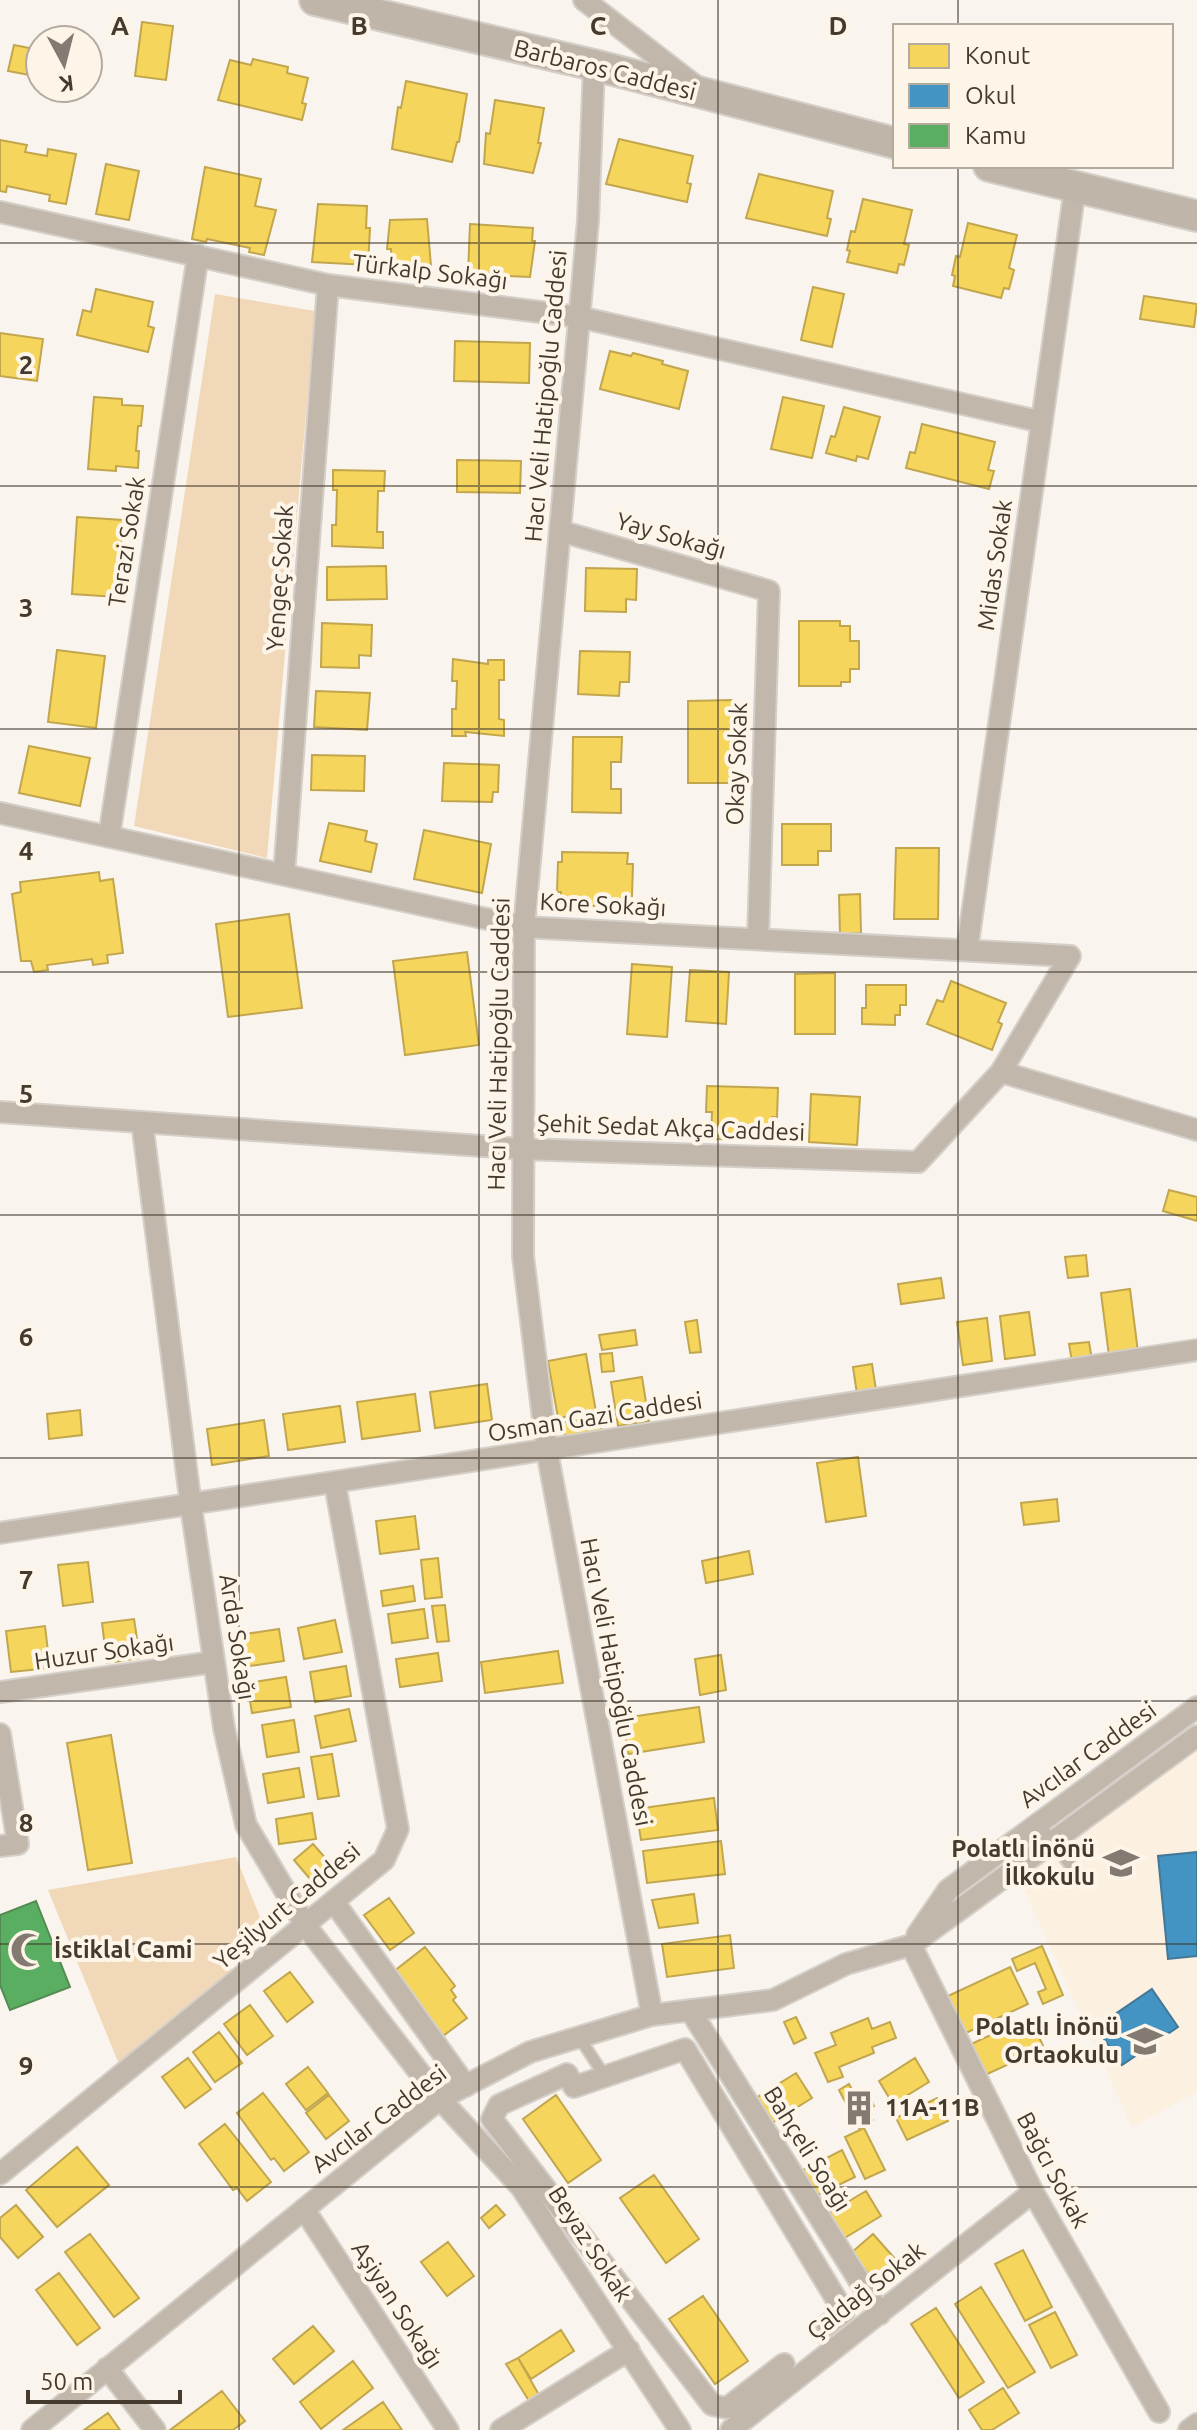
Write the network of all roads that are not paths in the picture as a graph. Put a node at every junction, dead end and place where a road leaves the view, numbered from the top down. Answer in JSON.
{"nodes":[{"id":1,"x":315,"y":0,"type":"edge"},
{"id":2,"x":584,"y":0,"type":"edge"},
{"id":3,"x":594,"y":65,"type":"junction"},
{"id":4,"x":710,"y":97,"type":"junction"},
{"id":5,"x":893,"y":143,"type":"edge"},
{"id":6,"x":997,"y":168,"type":"edge"},
{"id":7,"x":1075,"y":188,"type":"junction"},
{"id":8,"x":0,"y":212,"type":"edge"},
{"id":9,"x":1197,"y":216,"type":"edge"},
{"id":10,"x":198,"y":255,"type":"junction"},
{"id":11,"x":328,"y":285,"type":"junction"},
{"id":12,"x":579,"y":317,"type":"junction"},
{"id":13,"x":1042,"y":422,"type":"junction"},
{"id":14,"x":560,"y":531,"type":"junction"},
{"id":15,"x":769,"y":591,"type":"joint"},
{"id":16,"x":0,"y":813,"type":"edge"},
{"id":17,"x":109,"y":837,"type":"junction"},
{"id":18,"x":284,"y":875,"type":"junction"},
{"id":19,"x":524,"y":927,"type":"junction"},
{"id":20,"x":758,"y":939,"type":"junction"},
{"id":21,"x":967,"y":950,"type":"junction"},
{"id":22,"x":1070,"y":956,"type":"joint"},
{"id":23,"x":1001,"y":1072,"type":"junction"},
{"id":24,"x":0,"y":1112,"type":"edge"},
{"id":25,"x":142,"y":1122,"type":"junction"},
{"id":26,"x":1197,"y":1130,"type":"edge"},
{"id":27,"x":523,"y":1149,"type":"junction"},
{"id":28,"x":1197,"y":1350,"type":"edge"},
{"id":29,"x":547,"y":1451,"type":"junction"},
{"id":30,"x":335,"y":1484,"type":"junction"},
{"id":31,"x":191,"y":1506,"type":"junction"},
{"id":32,"x":0,"y":1533,"type":"edge"},
{"id":33,"x":214,"y":1662,"type":"junction"},
{"id":34,"x":0,"y":1692,"type":"edge"},
{"id":35,"x":1197,"y":1707,"type":"edge"},
{"id":36,"x":0,"y":1734,"type":"edge"},
{"id":37,"x":1197,"y":1736,"type":"edge"},
{"id":38,"x":1039,"y":1823,"type":"junction"},
{"id":39,"x":1053,"y":1844,"type":"junction"},
{"id":40,"x":9,"y":1845,"type":"edge"},
{"id":41,"x":1078,"y":1876,"type":"dead end"},
{"id":42,"x":334,"y":1902,"type":"junction"},
{"id":43,"x":306,"y":1926,"type":"junction"},
{"id":44,"x":911,"y":1945,"type":"junction"},
{"id":45,"x":690,"y":2010,"type":"junction"},
{"id":46,"x":652,"y":2015,"type":"junction"},
{"id":47,"x":579,"y":2037,"type":"junction"},
{"id":48,"x":604,"y":2075,"type":"junction"},
{"id":49,"x":466,"y":2086,"type":"junction"},
{"id":50,"x":440,"y":2099,"type":"junction"},
{"id":51,"x":0,"y":2174,"type":"edge"},
{"id":52,"x":1033,"y":2192,"type":"junction"},
{"id":53,"x":304,"y":2209,"type":"junction"},
{"id":54,"x":880,"y":2314,"type":"junction"},
{"id":55,"x":827,"y":2325,"type":"dead end"},
{"id":56,"x":629,"y":2350,"type":"junction"},
{"id":57,"x":784,"y":2364,"type":"dead end"},
{"id":58,"x":107,"y":2368,"type":"junction"},
{"id":59,"x":1159,"y":2412,"type":"dead end"},
{"id":60,"x":1197,"y":2424,"type":"edge"},
{"id":61,"x":32,"y":2430,"type":"edge"},
{"id":62,"x":155,"y":2430,"type":"edge"},
{"id":63,"x":448,"y":2430,"type":"edge"},
{"id":64,"x":501,"y":2430,"type":"edge"},
{"id":65,"x":680,"y":2430,"type":"edge"},
{"id":66,"x":731,"y":2430,"type":"edge"},
{"id":67,"x":1189,"y":2430,"type":"edge"}],
"edges":[{"from":1,"to":3,"type":"street","name":"Barbaros Caddesi"},
{"from":2,"to":4,"type":"street"},
{"from":3,"to":4,"type":"street","name":"Barbaros Caddesi"},
{"from":3,"to":12,"type":"street","name":"Hacı Veli Hatipoğlu Caddesi"},
{"from":4,"to":5,"type":"street","name":"Barbaros Caddesi"},
{"from":6,"to":7,"type":"street"},
{"from":7,"to":9,"type":"street"},
{"from":7,"to":13,"type":"street","name":"Midas Sokak"},
{"from":8,"to":10,"type":"street","name":"Türkalp Sokağı"},
{"from":10,"to":11,"type":"street","name":"Türkalp Sokağı"},
{"from":10,"to":17,"type":"street","name":"Terazi Sokak"},
{"from":11,"to":12,"type":"street","name":"Türkalp Sokağı"},
{"from":11,"to":18,"type":"street","name":"Yengeç Sokak"},
{"from":12,"to":13,"type":"street","name":"Türkalp Sokağı"},
{"from":12,"to":14,"type":"street","name":"Hacı Veli Hatipoğlu Caddesi"},
{"from":13,"to":21,"type":"street","name":"Midas Sokak"},
{"from":14,"to":15,"type":"street","name":"Yay Sokağı"},
{"from":14,"to":19,"type":"street","name":"Hacı Veli Hatipoğlu Caddesi"},
{"from":15,"to":20,"type":"street","name":"Okay Sokak"},
{"from":16,"to":17,"type":"street","name":"Kore Sokağı"},
{"from":17,"to":18,"type":"street","name":"Kore Sokağı"},
{"from":18,"to":19,"type":"street","name":"Kore Sokağı"},
{"from":19,"to":20,"type":"street","name":"Kore Sokağı"},
{"from":19,"to":27,"type":"street","name":"Hacı Veli Hatipoğlu Caddesi"},
{"from":20,"to":21,"type":"street","name":"Kore Sokağı"},
{"from":21,"to":22,"type":"street","name":"Kore Sokağı"},
{"from":22,"to":23,"type":"street","name":"Şehit Sedat Akça Caddesi"},
{"from":23,"to":26,"type":"street"},
{"from":23,"to":27,"type":"street","name":"Şehit Sedat Akça Caddesi"},
{"from":24,"to":25,"type":"street","name":"Şehit Sedat Akça Caddesi"},
{"from":25,"to":27,"type":"street","name":"Şehit Sedat Akça Caddesi"},
{"from":25,"to":31,"type":"street","name":"Arda Sokağı"},
{"from":27,"to":29,"type":"street","name":"Hacı Veli Hatipoğlu Caddesi"},
{"from":28,"to":29,"type":"street","name":"Osman Gazi Caddesi"},
{"from":29,"to":30,"type":"street","name":"Osman Gazi Caddesi"},
{"from":29,"to":46,"type":"street","name":"Hacı Veli Hatipoğlu Caddesi"},
{"from":30,"to":31,"type":"street","name":"Osman Gazi Caddesi"},
{"from":30,"to":42,"type":"street","name":"Yeşilyurt Caddesi"},
{"from":31,"to":32,"type":"street","name":"Osman Gazi Caddesi"},
{"from":31,"to":33,"type":"street","name":"Arda Sokağı"},
{"from":33,"to":34,"type":"street","name":"Huzur Sokağı"},
{"from":33,"to":43,"type":"street","name":"Arda Sokağı"},
{"from":35,"to":38,"type":"street","name":"Avcılar Caddesi"},
{"from":36,"to":40,"type":"street"},
{"from":37,"to":39,"type":"street","name":"Avcılar Caddesi"},
{"from":38,"to":39,"type":"lane"},
{"from":38,"to":44,"type":"street","name":"Avcılar Caddesi"},
{"from":39,"to":41,"type":"lane"},
{"from":39,"to":44,"type":"street","name":"Avcılar Caddesi"},
{"from":42,"to":43,"type":"street","name":"Yeşilyurt Caddesi"},
{"from":42,"to":49,"type":"street"},
{"from":43,"to":50,"type":"street","name":"Arda Sokağı"},
{"from":43,"to":51,"type":"street","name":"Yeşilyurt Caddesi"},
{"from":44,"to":45,"type":"street","name":"Avcılar Caddesi"},
{"from":44,"to":52,"type":"street","name":"Bağcı Sokak"},
{"from":45,"to":46,"type":"street","name":"Avcılar Caddesi"},
{"from":45,"to":54,"type":"street","name":"Bahçeli Soağı"},
{"from":46,"to":47,"type":"street","name":"Avcılar Caddesi"},
{"from":47,"to":48,"type":"lane"},
{"from":47,"to":49,"type":"street","name":"Avcılar Caddesi"},
{"from":48,"to":55,"type":"street"},
{"from":48,"to":57,"type":"street"},
{"from":49,"to":50,"type":"street","name":"Avcılar Caddesi"},
{"from":50,"to":53,"type":"street","name":"Avcılar Caddesi"},
{"from":50,"to":56,"type":"street","name":"Beyaz Sokak"},
{"from":52,"to":54,"type":"street","name":"Çaldağ Sokak"},
{"from":52,"to":59,"type":"street","name":"Bağcı Sokak"},
{"from":53,"to":58,"type":"street","name":"Avcılar Caddesi"},
{"from":53,"to":63,"type":"street","name":"Aşiyan Sokağı"},
{"from":54,"to":66,"type":"street","name":"Çaldağ Sokak"},
{"from":56,"to":64,"type":"street"},
{"from":56,"to":65,"type":"street","name":"Beyaz Sokak"},
{"from":58,"to":61,"type":"street","name":"Avcılar Caddesi"},
{"from":58,"to":62,"type":"street"},
{"from":60,"to":67,"type":"street"}]}
